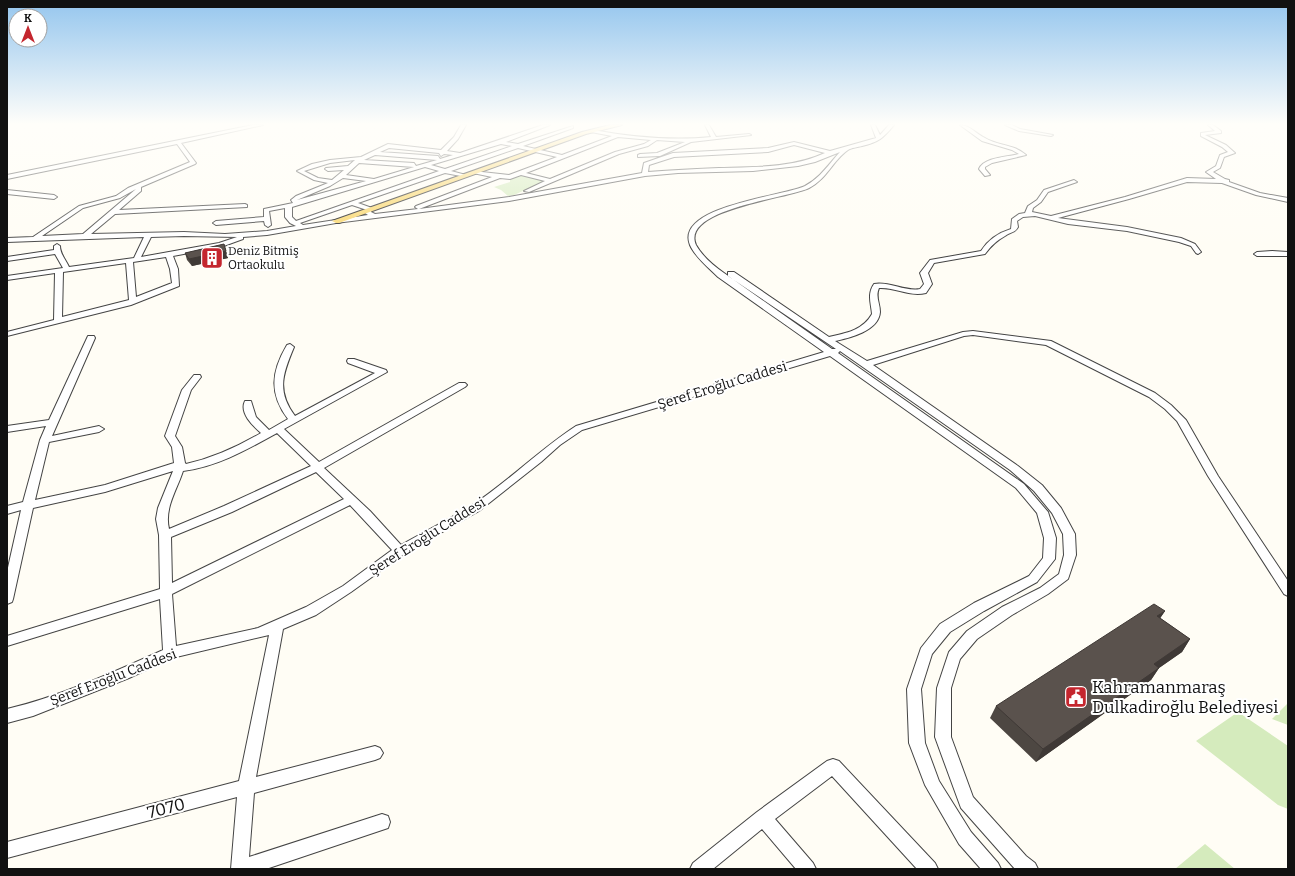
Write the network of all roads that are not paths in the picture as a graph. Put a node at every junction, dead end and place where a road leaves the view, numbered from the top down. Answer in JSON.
{"nodes":[{"id":1,"x":65,"y":166,"type":"edge"},
{"id":2,"x":188,"y":166,"type":"edge"},
{"id":3,"x":313,"y":166,"type":"edge"},
{"id":4,"x":352,"y":166,"type":"edge"},
{"id":5,"x":418,"y":166,"type":"edge"},
{"id":6,"x":439,"y":166,"type":"edge"},
{"id":7,"x":460,"y":166,"type":"edge"},
{"id":8,"x":492,"y":166,"type":"edge"},
{"id":9,"x":540,"y":166,"type":"edge"},
{"id":10,"x":586,"y":166,"type":"edge"},
{"id":11,"x":646,"y":166,"type":"edge"},
{"id":12,"x":784,"y":166,"type":"edge"},
{"id":13,"x":830,"y":166,"type":"edge"},
{"id":14,"x":984,"y":166,"type":"edge"},
{"id":15,"x":1218,"y":166,"type":"edge"},
{"id":16,"x":349,"y":168,"type":"junction"},
{"id":17,"x":328,"y":169,"type":"dead end"},
{"id":18,"x":445,"y":171,"type":"junction"},
{"id":19,"x":475,"y":172,"type":"junction"},
{"id":20,"x":521,"y":173,"type":"junction"},
{"id":21,"x":645,"y":174,"type":"junction"},
{"id":22,"x":987,"y":175,"type":"dead end"},
{"id":23,"x":342,"y":176,"type":"junction"},
{"id":24,"x":464,"y":176,"type":"junction"},
{"id":25,"x":498,"y":176,"type":"junction"},
{"id":26,"x":7,"y":178,"type":"edge"},
{"id":27,"x":374,"y":180,"type":"junction"},
{"id":28,"x":550,"y":181,"type":"junction"},
{"id":29,"x":1227,"y":181,"type":"junction"},
{"id":30,"x":333,"y":182,"type":"junction"},
{"id":31,"x":1074,"y":182,"type":"dead end"},
{"id":32,"x":138,"y":186,"type":"junction"},
{"id":33,"x":7,"y":192,"type":"edge"},
{"id":34,"x":54,"y":197,"type":"dead end"},
{"id":35,"x":509,"y":199,"type":"junction"},
{"id":36,"x":1288,"y":200,"type":"edge"},
{"id":37,"x":352,"y":203,"type":"junction"},
{"id":38,"x":292,"y":205,"type":"junction"},
{"id":39,"x":741,"y":205,"type":"junction"},
{"id":40,"x":245,"y":206,"type":"dead end"},
{"id":41,"x":370,"y":209,"type":"junction"},
{"id":42,"x":113,"y":212,"type":"junction"},
{"id":43,"x":409,"y":212,"type":"junction"},
{"id":44,"x":1028,"y":214,"type":"junction"},
{"id":45,"x":221,"y":215,"type":"junction"},
{"id":46,"x":384,"y":215,"type":"junction"},
{"id":47,"x":1051,"y":218,"type":"junction"},
{"id":48,"x":266,"y":219,"type":"junction"},
{"id":49,"x":336,"y":221,"type":"junction"},
{"id":50,"x":295,"y":223,"type":"junction"},
{"id":51,"x":303,"y":228,"type":"junction"},
{"id":52,"x":263,"y":233,"type":"junction"},
{"id":53,"x":148,"y":235,"type":"junction"},
{"id":54,"x":207,"y":235,"type":"junction"},
{"id":55,"x":252,"y":235,"type":"junction"},
{"id":56,"x":85,"y":236,"type":"junction"},
{"id":57,"x":65,"y":237,"type":"junction"},
{"id":58,"x":35,"y":238,"type":"junction"},
{"id":59,"x":7,"y":240,"type":"edge"},
{"id":60,"x":56,"y":252,"type":"junction"},
{"id":61,"x":1198,"y":252,"type":"dead end"},
{"id":62,"x":1257,"y":254,"type":"dead end"},
{"id":63,"x":1288,"y":254,"type":"edge"},
{"id":64,"x":169,"y":255,"type":"junction"},
{"id":65,"x":7,"y":259,"type":"edge"},
{"id":66,"x":133,"y":261,"type":"junction"},
{"id":67,"x":63,"y":270,"type":"junction"},
{"id":68,"x":7,"y":278,"type":"edge"},
{"id":69,"x":133,"y":301,"type":"junction"},
{"id":70,"x":58,"y":321,"type":"junction"},
{"id":71,"x":7,"y":334,"type":"edge"},
{"id":72,"x":91,"y":338,"type":"dead end"},
{"id":73,"x":828,"y":340,"type":"junction"},
{"id":74,"x":290,"y":347,"type":"dead end"},
{"id":75,"x":837,"y":351,"type":"junction"},
{"id":76,"x":351,"y":360,"type":"dead end"},
{"id":77,"x":866,"y":364,"type":"junction"},
{"id":78,"x":197,"y":377,"type":"dead end"},
{"id":79,"x":462,"y":385,"type":"dead end"},
{"id":80,"x":248,"y":403,"type":"dead end"},
{"id":81,"x":294,"y":420,"type":"junction"},
{"id":82,"x":54,"y":422,"type":"junction"},
{"id":83,"x":7,"y":429,"type":"edge"},
{"id":84,"x":99,"y":429,"type":"dead end"},
{"id":85,"x":273,"y":432,"type":"junction"},
{"id":86,"x":45,"y":440,"type":"junction"},
{"id":87,"x":180,"y":464,"type":"junction"},
{"id":88,"x":318,"y":467,"type":"junction"},
{"id":89,"x":352,"y":500,"type":"junction"},
{"id":90,"x":28,"y":505,"type":"junction"},
{"id":91,"x":7,"y":510,"type":"edge"},
{"id":92,"x":165,"y":535,"type":"junction"},
{"id":93,"x":400,"y":551,"type":"junction"},
{"id":94,"x":1288,"y":591,"type":"edge"},
{"id":95,"x":166,"y":592,"type":"junction"},
{"id":96,"x":7,"y":599,"type":"edge"},
{"id":97,"x":277,"y":626,"type":"junction"},
{"id":98,"x":7,"y":641,"type":"edge"},
{"id":99,"x":170,"y":653,"type":"junction"},
{"id":100,"x":7,"y":716,"type":"edge"},
{"id":101,"x":375,"y":753,"type":"dead end"},
{"id":102,"x":246,"y":787,"type":"junction"},
{"id":103,"x":763,"y":818,"type":"junction"},
{"id":104,"x":382,"y":822,"type":"dead end"},
{"id":105,"x":7,"y":850,"type":"edge"},
{"id":106,"x":240,"y":869,"type":"edge"},
{"id":107,"x":700,"y":869,"type":"edge"},
{"id":108,"x":807,"y":869,"type":"edge"},
{"id":109,"x":929,"y":869,"type":"edge"},
{"id":110,"x":992,"y":869,"type":"edge"},
{"id":111,"x":1029,"y":869,"type":"edge"}],
"edges":[{"from":1,"to":26,"type":"street"},
{"from":2,"to":32,"type":"street"},
{"from":3,"to":30,"type":"street"},
{"from":4,"to":16,"type":"street"},
{"from":5,"to":27,"type":"street"},
{"from":6,"to":18,"type":"street"},
{"from":7,"to":18,"type":"street"},
{"from":8,"to":19,"type":"main road"},
{"from":9,"to":20,"type":"street"},
{"from":10,"to":28,"type":"street"},
{"from":11,"to":21,"type":"street"},
{"from":12,"to":21,"type":"street"},
{"from":13,"to":39,"type":"street"},
{"from":14,"to":22,"type":"street"},
{"from":15,"to":29,"type":"street"},
{"from":16,"to":17,"type":"street"},
{"from":16,"to":23,"type":"street"},
{"from":18,"to":24,"type":"street"},
{"from":18,"to":37,"type":"street"},
{"from":19,"to":24,"type":"main road"},
{"from":19,"to":25,"type":"street"},
{"from":20,"to":25,"type":"street"},
{"from":20,"to":28,"type":"street"},
{"from":21,"to":35,"type":"street"},
{"from":23,"to":27,"type":"street"},
{"from":23,"to":30,"type":"street"},
{"from":24,"to":41,"type":"main road"},
{"from":25,"to":43,"type":"street"},
{"from":27,"to":38,"type":"street"},
{"from":28,"to":35,"type":"street"},
{"from":29,"to":36,"type":"street"},
{"from":29,"to":47,"type":"street"},
{"from":30,"to":38,"type":"street"},
{"from":31,"to":44,"type":"street"},
{"from":32,"to":42,"type":"street"},
{"from":32,"to":58,"type":"street"},
{"from":33,"to":34,"type":"street"},
{"from":35,"to":43,"type":"street"},
{"from":37,"to":41,"type":"street"},
{"from":37,"to":50,"type":"street"},
{"from":38,"to":48,"type":"street"},
{"from":38,"to":50,"type":"street"},
{"from":39,"to":73,"type":"street"},
{"from":39,"to":75,"type":"street"},
{"from":40,"to":45,"type":"street"},
{"from":41,"to":46,"type":"street"},
{"from":41,"to":49,"type":"main road"},
{"from":42,"to":45,"type":"street"},
{"from":42,"to":56,"type":"street"},
{"from":43,"to":46,"type":"street"},
{"from":44,"to":47,"type":"street"},
{"from":44,"to":73,"type":"street"},
{"from":45,"to":48,"type":"street"},
{"from":45,"to":54,"type":"street"},
{"from":46,"to":49,"type":"street"},
{"from":47,"to":61,"type":"street"},
{"from":48,"to":52,"type":"street"},
{"from":49,"to":51,"type":"street"},
{"from":50,"to":51,"type":"street"},
{"from":51,"to":52,"type":"street"},
{"from":52,"to":55,"type":"street"},
{"from":53,"to":54,"type":"street"},
{"from":53,"to":56,"type":"street"},
{"from":53,"to":66,"type":"street"},
{"from":54,"to":55,"type":"street"},
{"from":55,"to":64,"type":"street"},
{"from":56,"to":57,"type":"street"},
{"from":57,"to":58,"type":"street"},
{"from":57,"to":60,"type":"street"},
{"from":58,"to":59,"type":"street"},
{"from":60,"to":65,"type":"street"},
{"from":60,"to":67,"type":"street"},
{"from":62,"to":63,"type":"street"},
{"from":64,"to":66,"type":"street"},
{"from":64,"to":69,"type":"street"},
{"from":66,"to":67,"type":"street"},
{"from":66,"to":69,"type":"street"},
{"from":67,"to":68,"type":"street"},
{"from":67,"to":70,"type":"street"},
{"from":69,"to":70,"type":"street"},
{"from":70,"to":71,"type":"street"},
{"from":72,"to":82,"type":"street"},
{"from":73,"to":75,"type":"street"},
{"from":74,"to":81,"type":"street"},
{"from":75,"to":77,"type":"street"},
{"from":75,"to":93,"type":"street","name":"Şeref Eroğlu Caddesi"},
{"from":75,"to":110,"type":"street"},
{"from":76,"to":81,"type":"street"},
{"from":77,"to":94,"type":"street"},
{"from":77,"to":111,"type":"street"},
{"from":78,"to":87,"type":"street"},
{"from":79,"to":88,"type":"street"},
{"from":80,"to":85,"type":"street"},
{"from":81,"to":85,"type":"street"},
{"from":82,"to":83,"type":"street"},
{"from":82,"to":86,"type":"street"},
{"from":84,"to":86,"type":"street"},
{"from":85,"to":87,"type":"street"},
{"from":85,"to":88,"type":"street"},
{"from":86,"to":90,"type":"street"},
{"from":87,"to":90,"type":"street"},
{"from":87,"to":92,"type":"street"},
{"from":88,"to":89,"type":"street"},
{"from":88,"to":92,"type":"street"},
{"from":89,"to":93,"type":"street"},
{"from":89,"to":95,"type":"street"},
{"from":90,"to":91,"type":"street"},
{"from":90,"to":96,"type":"street"},
{"from":92,"to":95,"type":"street"},
{"from":93,"to":97,"type":"street","name":"Şeref Eroğlu Caddesi"},
{"from":95,"to":98,"type":"street"},
{"from":95,"to":99,"type":"street"},
{"from":97,"to":99,"type":"street","name":"Şeref Eroğlu Caddesi"},
{"from":97,"to":102,"type":"street"},
{"from":99,"to":100,"type":"street","name":"Şeref Eroğlu Caddesi"},
{"from":101,"to":102,"type":"street","name":"7070"},
{"from":102,"to":105,"type":"street","name":"7070"},
{"from":102,"to":106,"type":"street"},
{"from":103,"to":107,"type":"street"},
{"from":103,"to":108,"type":"street"},
{"from":103,"to":109,"type":"street"},
{"from":104,"to":106,"type":"street"}]}
